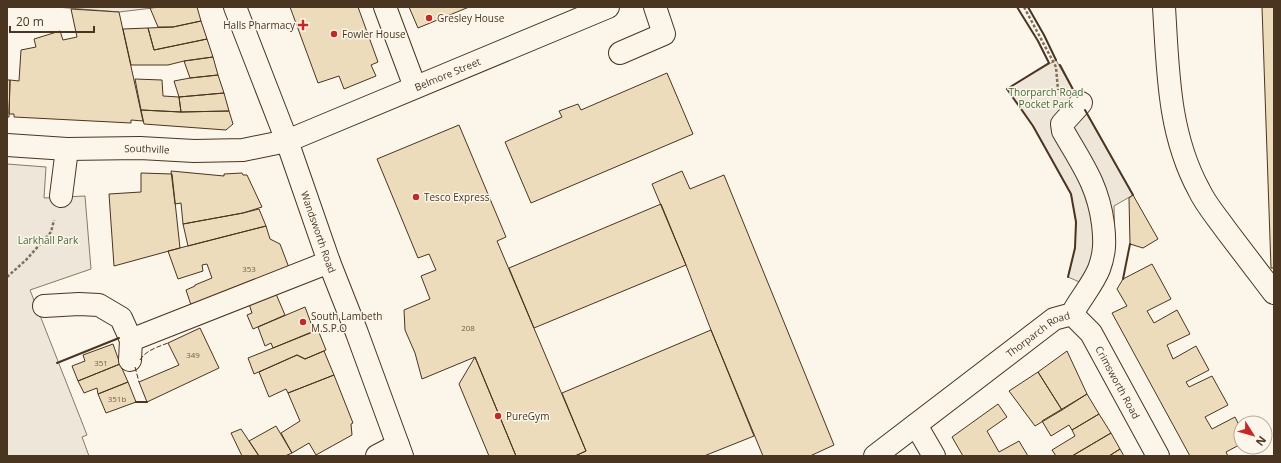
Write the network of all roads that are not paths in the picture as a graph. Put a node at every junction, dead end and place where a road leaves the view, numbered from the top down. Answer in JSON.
{"nodes":[{"id":1,"x":235,"y":7,"type":"edge"},
{"id":2,"x":385,"y":7,"type":"edge"},
{"id":3,"x":608,"y":7,"type":"edge"},
{"id":4,"x":655,"y":7,"type":"edge"},
{"id":5,"x":1164,"y":7,"type":"edge"},
{"id":6,"x":620,"y":53,"type":"dead end"},
{"id":7,"x":415,"y":87,"type":"junction"},
{"id":8,"x":1081,"y":103,"type":"dead end"},
{"id":9,"x":286,"y":141,"type":"junction"},
{"id":10,"x":7,"y":145,"type":"edge"},
{"id":11,"x":66,"y":149,"type":"junction"},
{"id":12,"x":61,"y":196,"type":"road end"},
{"id":13,"x":329,"y":262,"type":"junction"},
{"id":14,"x":1274,"y":293,"type":"edge"},
{"id":15,"x":44,"y":306,"type":"dead end"},
{"id":16,"x":1072,"y":314,"type":"junction"},
{"id":17,"x":916,"y":425,"type":"junction"},
{"id":18,"x":400,"y":450,"type":"edge"},
{"id":19,"x":377,"y":456,"type":"edge"},
{"id":20,"x":875,"y":456,"type":"edge"},
{"id":21,"x":934,"y":456,"type":"edge"},
{"id":22,"x":1158,"y":456,"type":"edge"}],
"edges":[{"from":1,"to":9,"type":"street","name":"Wandsworth Road"},
{"from":2,"to":7,"type":"street"},
{"from":3,"to":7,"type":"street","name":"Belmore Street"},
{"from":4,"to":6,"type":"street"},
{"from":5,"to":14,"type":"street"},
{"from":7,"to":9,"type":"street","name":"Belmore Street"},
{"from":8,"to":16,"type":"street","name":"Thorparch Road"},
{"from":9,"to":11,"type":"street","name":"Southville"},
{"from":9,"to":13,"type":"street","name":"Wandsworth Road"},
{"from":10,"to":11,"type":"street","name":"Southville"},
{"from":11,"to":12,"type":"street"},
{"from":13,"to":15,"type":"street"},
{"from":13,"to":18,"type":"street","name":"Wandsworth Road"},
{"from":16,"to":17,"type":"street","name":"Thorparch Road"},
{"from":16,"to":22,"type":"street","name":"Crimsworth Road"},
{"from":17,"to":20,"type":"street","name":"Thorparch Road"},
{"from":17,"to":21,"type":"street"},
{"from":18,"to":19,"type":"street"}]}
